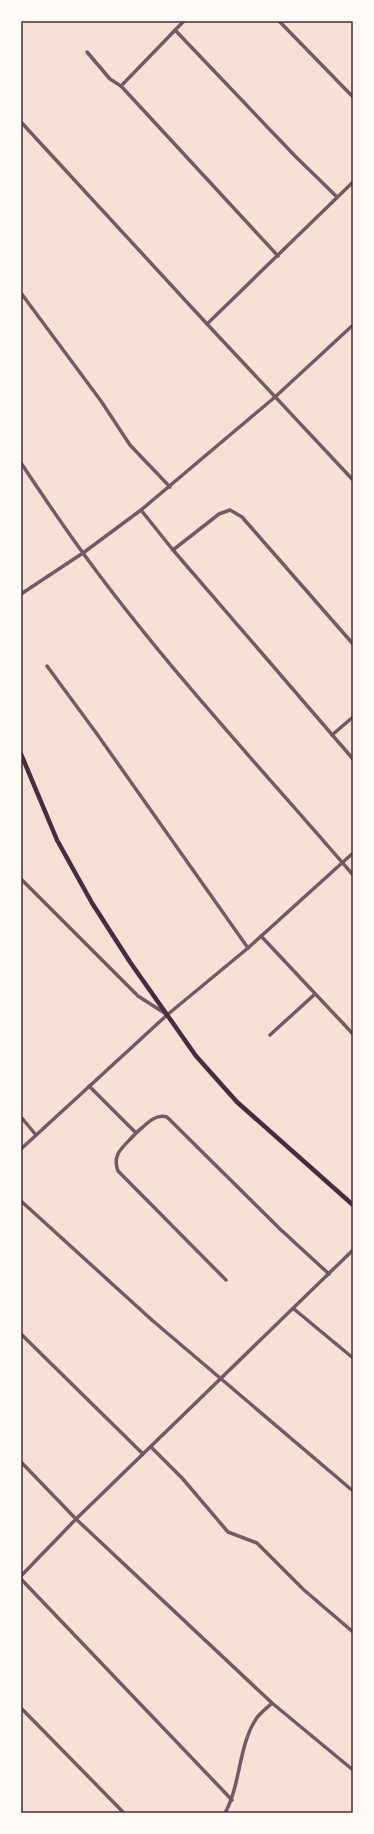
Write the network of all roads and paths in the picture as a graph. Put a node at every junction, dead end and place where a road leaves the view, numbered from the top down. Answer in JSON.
{"nodes":[{"id":1,"x":184,"y":21,"type":"edge"},
{"id":2,"x":279,"y":21,"type":"edge"},
{"id":3,"x":175,"y":30,"type":"junction"},
{"id":4,"x":87,"y":52,"type":"dead end"},
{"id":5,"x":120,"y":86,"type":"junction"},
{"id":6,"x":353,"y":97,"type":"edge"},
{"id":7,"x":21,"y":122,"type":"edge"},
{"id":8,"x":353,"y":182,"type":"edge"},
{"id":9,"x":337,"y":197,"type":"junction"},
{"id":10,"x":278,"y":256,"type":"junction"},
{"id":11,"x":21,"y":294,"type":"edge"},
{"id":12,"x":206,"y":324,"type":"junction"},
{"id":13,"x":353,"y":325,"type":"edge"},
{"id":14,"x":275,"y":397,"type":"junction"},
{"id":15,"x":21,"y":463,"type":"edge"},
{"id":16,"x":353,"y":480,"type":"edge"},
{"id":17,"x":170,"y":487,"type":"junction"},
{"id":18,"x":141,"y":510,"type":"junction"},
{"id":19,"x":173,"y":550,"type":"junction"},
{"id":20,"x":83,"y":553,"type":"junction"},
{"id":21,"x":21,"y":594,"type":"edge"},
{"id":22,"x":353,"y":644,"type":"edge"},
{"id":23,"x":47,"y":666,"type":"dead end"},
{"id":24,"x":353,"y":717,"type":"edge"},
{"id":25,"x":332,"y":735,"type":"junction"},
{"id":26,"x":21,"y":754,"type":"edge"},
{"id":27,"x":353,"y":759,"type":"edge"},
{"id":28,"x":353,"y":853,"type":"edge"},
{"id":29,"x":342,"y":862,"type":"junction"},
{"id":30,"x":353,"y":875,"type":"edge"},
{"id":31,"x":21,"y":879,"type":"edge"},
{"id":32,"x":261,"y":936,"type":"junction"},
{"id":33,"x":248,"y":948,"type":"junction"},
{"id":34,"x":315,"y":994,"type":"junction"},
{"id":35,"x":167,"y":1015,"type":"junction"},
{"id":36,"x":353,"y":1034,"type":"edge"},
{"id":37,"x":270,"y":1035,"type":"dead end"},
{"id":38,"x":89,"y":1086,"type":"junction"},
{"id":39,"x":21,"y":1117,"type":"edge"},
{"id":40,"x":136,"y":1133,"type":"junction"},
{"id":41,"x":36,"y":1135,"type":"junction"},
{"id":42,"x":21,"y":1149,"type":"edge"},
{"id":43,"x":21,"y":1201,"type":"edge"},
{"id":44,"x":353,"y":1205,"type":"edge"},
{"id":45,"x":353,"y":1250,"type":"edge"},
{"id":46,"x":329,"y":1274,"type":"junction"},
{"id":47,"x":226,"y":1280,"type":"dead end"},
{"id":48,"x":294,"y":1309,"type":"junction"},
{"id":49,"x":21,"y":1334,"type":"edge"},
{"id":50,"x":353,"y":1358,"type":"edge"},
{"id":51,"x":220,"y":1379,"type":"junction"},
{"id":52,"x":151,"y":1447,"type":"junction"},
{"id":53,"x":143,"y":1454,"type":"junction"},
{"id":54,"x":21,"y":1462,"type":"edge"},
{"id":55,"x":353,"y":1491,"type":"edge"},
{"id":56,"x":76,"y":1519,"type":"junction"},
{"id":57,"x":21,"y":1576,"type":"edge"},
{"id":58,"x":21,"y":1579,"type":"edge"},
{"id":59,"x":353,"y":1632,"type":"edge"},
{"id":60,"x":272,"y":1703,"type":"junction"},
{"id":61,"x":21,"y":1708,"type":"edge"},
{"id":62,"x":353,"y":1770,"type":"edge"},
{"id":63,"x":232,"y":1800,"type":"junction"},
{"id":64,"x":124,"y":1813,"type":"edge"},
{"id":65,"x":225,"y":1813,"type":"edge"}],
"edges":[{"from":1,"to":3,"type":"street"},
{"from":2,"to":6,"type":"street"},
{"from":3,"to":5,"type":"street"},
{"from":3,"to":9,"type":"street"},
{"from":4,"to":5,"type":"street"},
{"from":5,"to":10,"type":"street"},
{"from":7,"to":12,"type":"street"},
{"from":8,"to":9,"type":"street"},
{"from":9,"to":10,"type":"street"},
{"from":10,"to":12,"type":"street"},
{"from":11,"to":17,"type":"street"},
{"from":12,"to":14,"type":"street"},
{"from":13,"to":14,"type":"street"},
{"from":14,"to":16,"type":"street"},
{"from":14,"to":17,"type":"street"},
{"from":15,"to":20,"type":"street"},
{"from":17,"to":18,"type":"street"},
{"from":18,"to":19,"type":"street"},
{"from":18,"to":20,"type":"street"},
{"from":19,"to":22,"type":"street"},
{"from":19,"to":25,"type":"street"},
{"from":20,"to":21,"type":"street"},
{"from":20,"to":29,"type":"street"},
{"from":23,"to":33,"type":"street"},
{"from":24,"to":25,"type":"street"},
{"from":25,"to":27,"type":"street"},
{"from":26,"to":35,"type":"main road"},
{"from":28,"to":29,"type":"street"},
{"from":29,"to":30,"type":"street"},
{"from":29,"to":32,"type":"street"},
{"from":31,"to":35,"type":"street"},
{"from":32,"to":33,"type":"street"},
{"from":32,"to":34,"type":"street"},
{"from":33,"to":35,"type":"street"},
{"from":34,"to":36,"type":"street"},
{"from":34,"to":37,"type":"street"},
{"from":35,"to":38,"type":"street"},
{"from":35,"to":44,"type":"main road"},
{"from":38,"to":40,"type":"street"},
{"from":38,"to":41,"type":"street"},
{"from":39,"to":41,"type":"street"},
{"from":40,"to":46,"type":"street"},
{"from":40,"to":47,"type":"street"},
{"from":41,"to":42,"type":"street"},
{"from":43,"to":51,"type":"street"},
{"from":45,"to":46,"type":"street"},
{"from":46,"to":48,"type":"street"},
{"from":48,"to":50,"type":"street"},
{"from":48,"to":51,"type":"street"},
{"from":49,"to":53,"type":"street"},
{"from":51,"to":52,"type":"street"},
{"from":51,"to":55,"type":"street"},
{"from":52,"to":53,"type":"street"},
{"from":52,"to":59,"type":"street"},
{"from":53,"to":56,"type":"street"},
{"from":54,"to":56,"type":"street"},
{"from":56,"to":57,"type":"street"},
{"from":56,"to":60,"type":"street"},
{"from":58,"to":63,"type":"street"},
{"from":60,"to":62,"type":"street"},
{"from":60,"to":63,"type":"street"},
{"from":61,"to":64,"type":"street"},
{"from":63,"to":65,"type":"street"}]}
